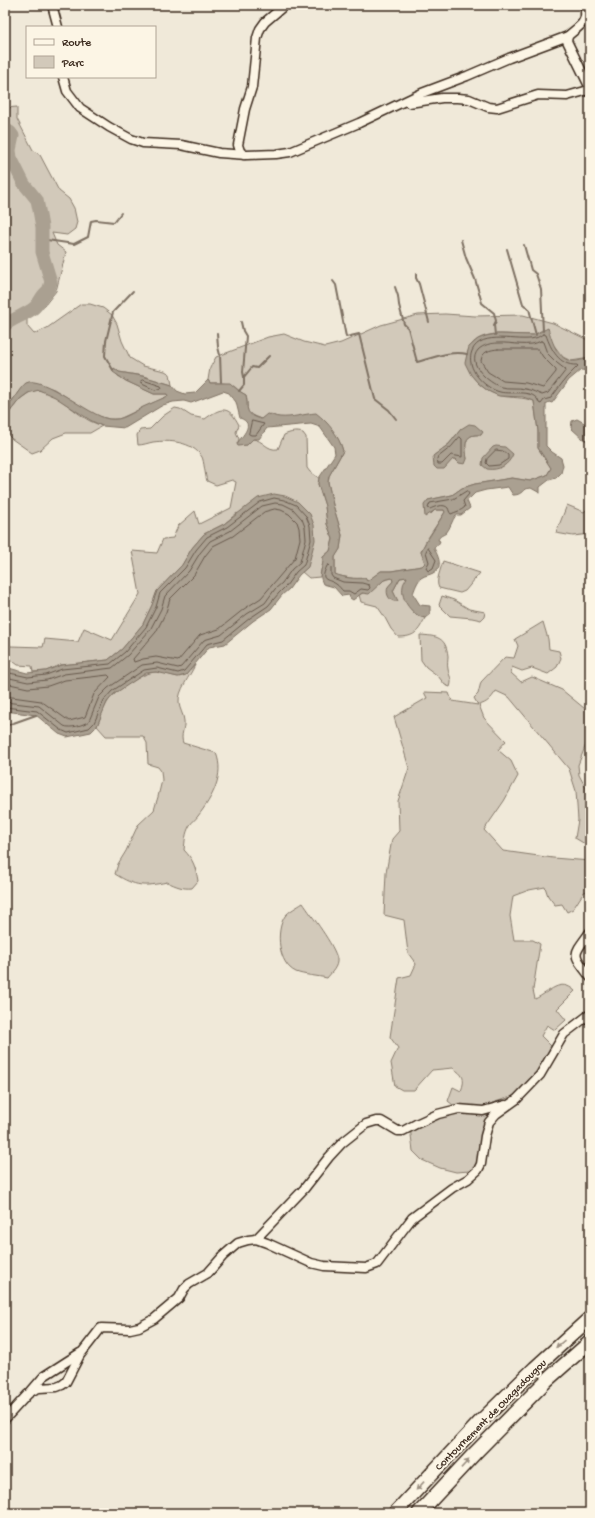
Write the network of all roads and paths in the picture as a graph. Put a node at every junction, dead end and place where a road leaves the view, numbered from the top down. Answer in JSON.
{"nodes":[{"id":1,"x":52,"y":5,"type":"edge"},
{"id":2,"x":285,"y":5,"type":"edge"},
{"id":3,"x":590,"y":5,"type":"edge"},
{"id":4,"x":58,"y":26,"type":"edge"},
{"id":5,"x":568,"y":36,"type":"junction"},
{"id":6,"x":63,"y":78,"type":"edge"},
{"id":7,"x":590,"y":88,"type":"edge"},
{"id":8,"x":590,"y":91,"type":"edge"},
{"id":9,"x":400,"y":104,"type":"junction"},
{"id":10,"x":244,"y":155,"type":"junction"},
{"id":11,"x":590,"y":932,"type":"edge"},
{"id":12,"x":590,"y":977,"type":"edge"},
{"id":13,"x":590,"y":1014,"type":"edge"},
{"id":14,"x":508,"y":1105,"type":"junction"},
{"id":15,"x":256,"y":1239,"type":"junction"},
{"id":16,"x":590,"y":1318,"type":"edge"},
{"id":17,"x":590,"y":1342,"type":"edge"},
{"id":18,"x":83,"y":1351,"type":"junction"},
{"id":19,"x":28,"y":1394,"type":"junction"},
{"id":20,"x":5,"y":1419,"type":"edge"},
{"id":21,"x":395,"y":1513,"type":"edge"},
{"id":22,"x":419,"y":1513,"type":"edge"}],
"edges":[{"from":1,"to":4,"type":"street"},
{"from":2,"to":10,"type":"street"},
{"from":3,"to":5,"type":"street"},
{"from":5,"to":7,"type":"street"},
{"from":5,"to":9,"type":"street"},
{"from":6,"to":10,"type":"street"},
{"from":8,"to":9,"type":"street"},
{"from":9,"to":10,"type":"street"},
{"from":11,"to":12,"type":"street"},
{"from":13,"to":14,"type":"street"},
{"from":14,"to":15,"type":"street"},
{"from":14,"to":15,"type":"street"},
{"from":15,"to":18,"type":"street"},
{"from":16,"to":21,"type":"highway","name":"Contournement de Ouagadougou","one_way":true},
{"from":22,"to":17,"type":"highway","name":"Contournement de Ouagadougou","one_way":true},
{"from":18,"to":19,"type":"street"},
{"from":18,"to":19,"type":"street"},
{"from":19,"to":20,"type":"street"}]}
